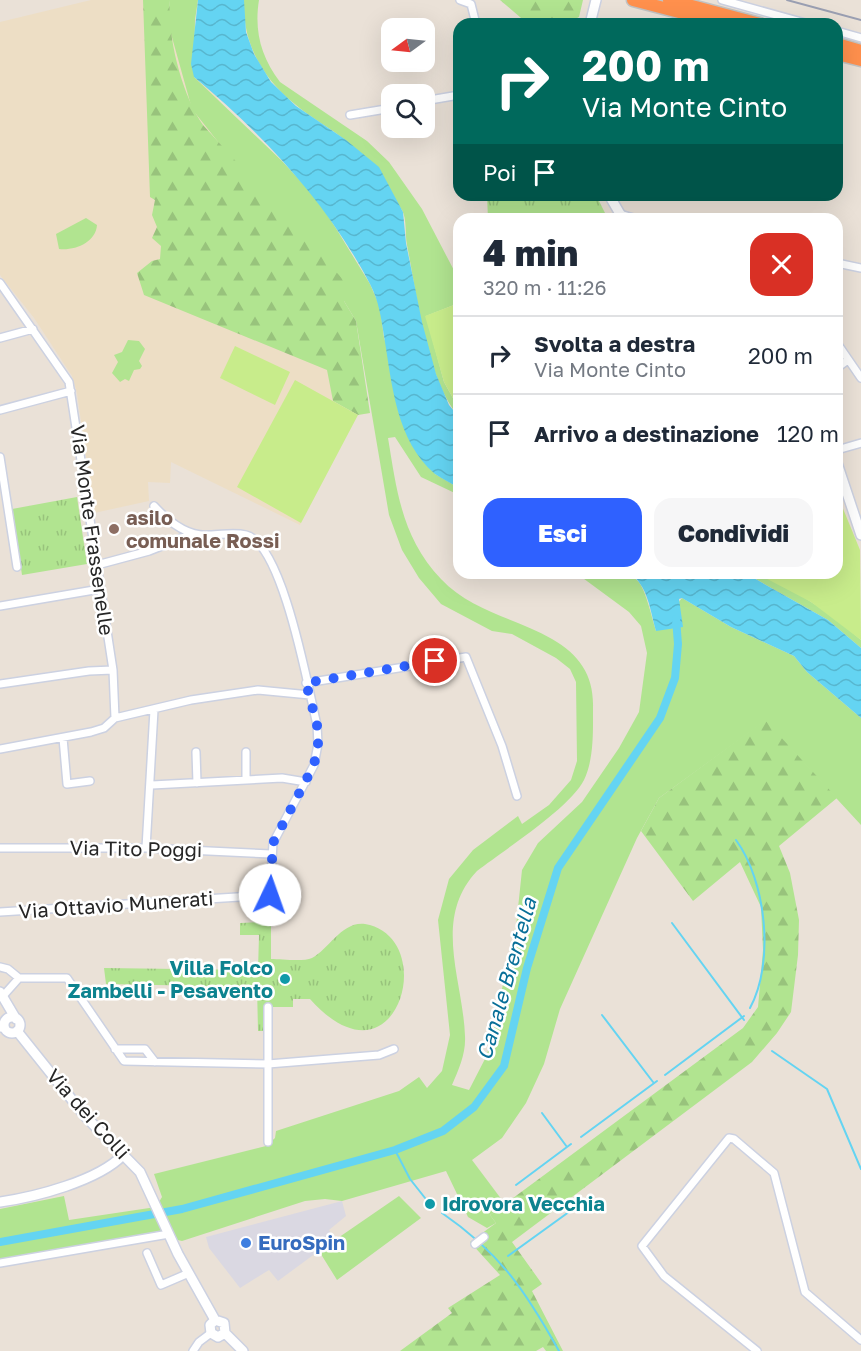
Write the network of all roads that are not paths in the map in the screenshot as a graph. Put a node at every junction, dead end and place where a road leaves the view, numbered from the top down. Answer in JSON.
{"nodes":[{"id":1,"x":460,"y":0,"type":"edge"},
{"id":2,"x":596,"y":0,"type":"edge"},
{"id":3,"x":633,"y":0,"type":"edge"},
{"id":4,"x":669,"y":0,"type":"edge"},
{"id":5,"x":722,"y":0,"type":"edge"},
{"id":6,"x":474,"y":18,"type":"edge"},
{"id":7,"x":592,"y":18,"type":"edge"},
{"id":8,"x":702,"y":18,"type":"edge"},
{"id":9,"x":737,"y":18,"type":"edge"},
{"id":10,"x":787,"y":18,"type":"edge"},
{"id":11,"x":843,"y":33,"type":"edge"},
{"id":12,"x":861,"y":38,"type":"edge"},
{"id":13,"x":843,"y":46,"type":"edge"},
{"id":14,"x":861,"y":51,"type":"edge"},
{"id":15,"x":843,"y":56,"type":"edge"},
{"id":16,"x":861,"y":60,"type":"edge"},
{"id":17,"x":453,"y":96,"type":"edge"},
{"id":18,"x":435,"y":99,"type":"edge"},
{"id":19,"x":381,"y":110,"type":"edge"},
{"id":20,"x":350,"y":116,"type":"dead end"},
{"id":21,"x":843,"y":264,"type":"edge"},
{"id":22,"x":861,"y":268,"type":"edge"},
{"id":23,"x":0,"y":283,"type":"edge"},
{"id":24,"x":33,"y":329,"type":"junction"},
{"id":25,"x":0,"y":338,"type":"edge"},
{"id":26,"x":843,"y":352,"type":"edge"},
{"id":27,"x":848,"y":360,"type":"junction"},
{"id":28,"x":843,"y":364,"type":"edge"},
{"id":29,"x":861,"y":378,"type":"edge"},
{"id":30,"x":71,"y":391,"type":"junction"},
{"id":31,"x":0,"y":410,"type":"edge"},
{"id":32,"x":861,"y":443,"type":"edge"},
{"id":33,"x":843,"y":448,"type":"edge"},
{"id":34,"x":0,"y":457,"type":"edge"},
{"id":35,"x":843,"y":481,"type":"edge"},
{"id":36,"x":2,"y":486,"type":"edge"},
{"id":37,"x":154,"y":506,"type":"dead end"},
{"id":38,"x":192,"y":534,"type":"junction"},
{"id":39,"x":861,"y":535,"type":"edge"},
{"id":40,"x":97,"y":565,"type":"junction"},
{"id":41,"x":16,"y":567,"type":"dead end"},
{"id":42,"x":100,"y":589,"type":"junction"},
{"id":43,"x":0,"y":606,"type":"edge"},
{"id":44,"x":113,"y":670,"type":"junction"},
{"id":45,"x":306,"y":683,"type":"junction"},
{"id":46,"x":0,"y":684,"type":"edge"},
{"id":47,"x":310,"y":695,"type":"junction"},
{"id":48,"x":154,"y":710,"type":"junction"},
{"id":49,"x":115,"y":718,"type":"junction"},
{"id":50,"x":63,"y":738,"type":"junction"},
{"id":51,"x":0,"y":749,"type":"edge"},
{"id":52,"x":196,"y":752,"type":"dead end"},
{"id":53,"x":246,"y":752,"type":"dead end"},
{"id":54,"x":246,"y":780,"type":"junction"},
{"id":55,"x":90,"y":781,"type":"dead end"},
{"id":56,"x":306,"y":782,"type":"junction"},
{"id":57,"x":198,"y":783,"type":"junction"},
{"id":58,"x":152,"y":785,"type":"junction"},
{"id":59,"x":517,"y":796,"type":"dead end"},
{"id":60,"x":0,"y":848,"type":"edge"},
{"id":61,"x":146,"y":848,"type":"junction"},
{"id":62,"x":272,"y":854,"type":"junction"},
{"id":63,"x":0,"y":912,"type":"edge"},
{"id":64,"x":0,"y":967,"type":"edge"},
{"id":65,"x":19,"y":978,"type":"junction"},
{"id":66,"x":1,"y":997,"type":"edge"},
{"id":67,"x":268,"y":1007,"type":"dead end"},
{"id":68,"x":7,"y":1024,"type":"edge"},
{"id":69,"x":115,"y":1049,"type":"junction"},
{"id":70,"x":394,"y":1049,"type":"dead end"},
{"id":71,"x":155,"y":1062,"type":"junction"},
{"id":72,"x":268,"y":1064,"type":"junction"},
{"id":73,"x":268,"y":1142,"type":"dead end"},
{"id":74,"x":123,"y":1155,"type":"junction"},
{"id":75,"x":0,"y":1202,"type":"edge"},
{"id":76,"x":168,"y":1232,"type":"junction"},
{"id":77,"x":484,"y":1237,"type":"dead end"},
{"id":78,"x":475,"y":1244,"type":"dead end"},
{"id":79,"x":147,"y":1253,"type":"dead end"},
{"id":80,"x":0,"y":1263,"type":"edge"},
{"id":81,"x":189,"y":1273,"type":"junction"},
{"id":82,"x":215,"y":1320,"type":"junction"},
{"id":83,"x":225,"y":1332,"type":"junction"},
{"id":84,"x":211,"y":1333,"type":"junction"},
{"id":85,"x":861,"y":1340,"type":"edge"},
{"id":86,"x":193,"y":1351,"type":"edge"},
{"id":87,"x":243,"y":1351,"type":"edge"},
{"id":88,"x":757,"y":1351,"type":"edge"}],
"edges":[{"from":1,"to":6,"type":"street"},
{"from":2,"to":7,"type":"main road"},
{"from":3,"to":8,"type":"highway"},
{"from":4,"to":9,"type":"highway"},
{"from":5,"to":10,"type":"street"},
{"from":11,"to":12,"type":"street"},
{"from":13,"to":14,"type":"highway"},
{"from":15,"to":16,"type":"highway"},
{"from":17,"to":18,"type":"street"},
{"from":19,"to":20,"type":"street"},
{"from":21,"to":22,"type":"street"},
{"from":23,"to":24,"type":"street","name":"Via Monte Frassenelle"},
{"from":24,"to":25,"type":"street"},
{"from":24,"to":30,"type":"street","name":"Via Monte Frassenelle"},
{"from":26,"to":27,"type":"street"},
{"from":27,"to":28,"type":"street"},
{"from":27,"to":29,"type":"street"},
{"from":30,"to":31,"type":"street"},
{"from":30,"to":40,"type":"street","name":"Via Monte Frassenelle"},
{"from":32,"to":33,"type":"street"},
{"from":34,"to":36,"type":"street"},
{"from":35,"to":39,"type":"main road"},
{"from":36,"to":41,"type":"street"},
{"from":37,"to":38,"type":"street"},
{"from":38,"to":40,"type":"street"},
{"from":38,"to":45,"type":"street"},
{"from":40,"to":42,"type":"street","name":"Via Monte Frassenelle"},
{"from":42,"to":43,"type":"street"},
{"from":42,"to":44,"type":"street","name":"Via Monte Frassenelle"},
{"from":44,"to":46,"type":"street"},
{"from":44,"to":49,"type":"street","name":"Via Monte Frassenelle"},
{"from":45,"to":47,"type":"street"},
{"from":45,"to":59,"type":"street"},
{"from":47,"to":48,"type":"street"},
{"from":47,"to":56,"type":"street"},
{"from":48,"to":49,"type":"street"},
{"from":48,"to":58,"type":"street"},
{"from":49,"to":50,"type":"street"},
{"from":50,"to":51,"type":"street"},
{"from":50,"to":55,"type":"street"},
{"from":52,"to":57,"type":"street"},
{"from":53,"to":54,"type":"street"},
{"from":54,"to":56,"type":"street"},
{"from":54,"to":57,"type":"street"},
{"from":56,"to":62,"type":"street"},
{"from":57,"to":58,"type":"street"},
{"from":58,"to":61,"type":"street"},
{"from":60,"to":61,"type":"street","name":"Via Tito Poggi"},
{"from":61,"to":62,"type":"street","name":"Via Tito Poggi"},
{"from":62,"to":63,"type":"street","name":"Via Ottavio Munerati"},
{"from":64,"to":65,"type":"street"},
{"from":65,"to":66,"type":"street"},
{"from":65,"to":69,"type":"street"},
{"from":66,"to":68,"type":"main road","name":"Via dei Colli"},
{"from":67,"to":72,"type":"street"},
{"from":68,"to":74,"type":"main road","name":"Via dei Colli"},
{"from":69,"to":71,"type":"street"},
{"from":69,"to":71,"type":"street"},
{"from":70,"to":72,"type":"street"},
{"from":71,"to":72,"type":"street"},
{"from":72,"to":73,"type":"street"},
{"from":74,"to":75,"type":"main road"},
{"from":74,"to":76,"type":"main road","name":"Via dei Colli"},
{"from":76,"to":80,"type":"street"},
{"from":76,"to":81,"type":"main road"},
{"from":77,"to":78,"type":"street"},
{"from":79,"to":81,"type":"street"},
{"from":81,"to":82,"type":"main road"},
{"from":82,"to":83,"type":"main road"},
{"from":82,"to":84,"type":"main road"},
{"from":83,"to":84,"type":"main road"},
{"from":83,"to":87,"type":"main road"},
{"from":84,"to":86,"type":"street"},
{"from":85,"to":88,"type":"street"}]}
